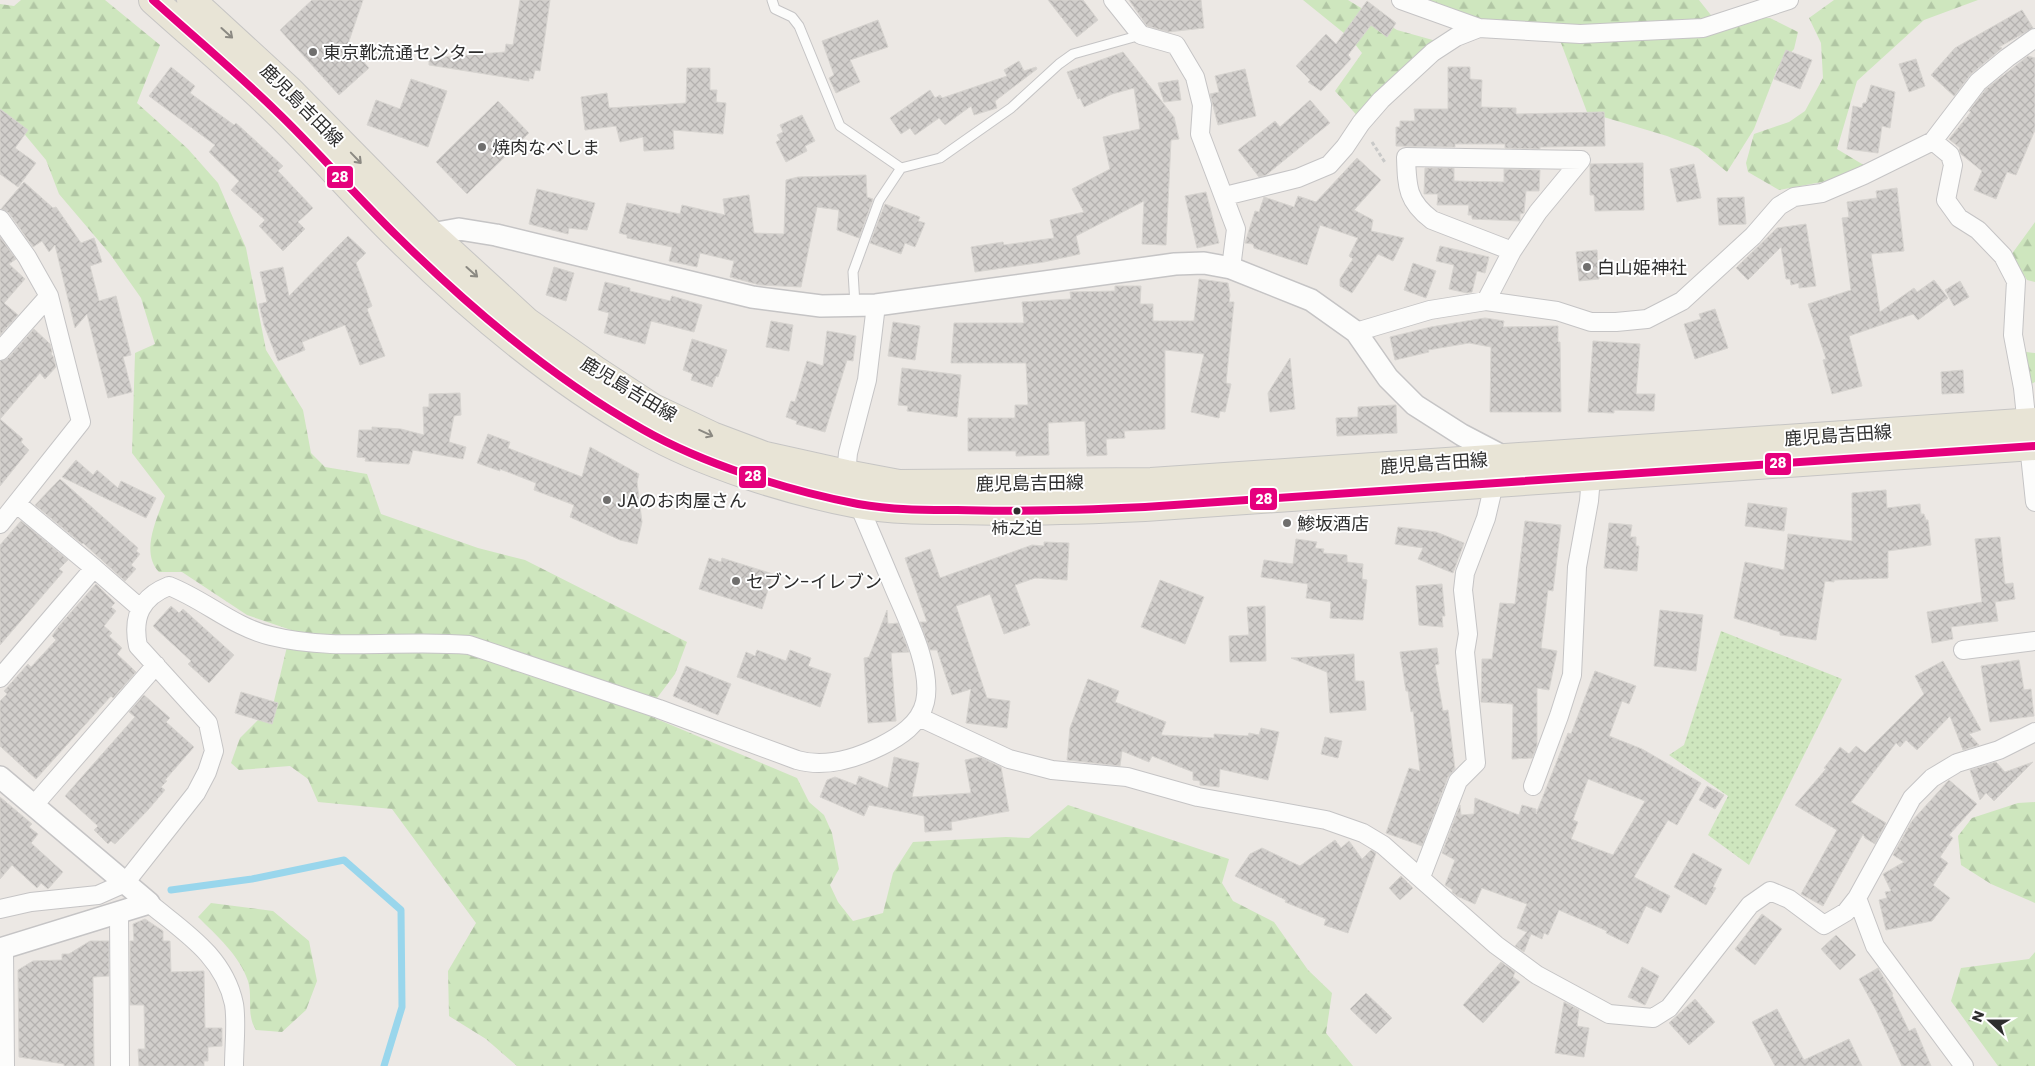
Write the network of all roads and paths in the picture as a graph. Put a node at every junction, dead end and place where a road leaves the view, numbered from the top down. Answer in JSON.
{"nodes":[{"id":1,"x":153,"y":0,"type":"edge"},
{"id":2,"x":191,"y":0,"type":"edge"},
{"id":3,"x":772,"y":0,"type":"edge"},
{"id":4,"x":1113,"y":0,"type":"edge"},
{"id":5,"x":1401,"y":0,"type":"edge"},
{"id":6,"x":1789,"y":0,"type":"edge"},
{"id":7,"x":1479,"y":28,"type":"junction"},
{"id":8,"x":1141,"y":35,"type":"junction"},
{"id":9,"x":2035,"y":38,"type":"edge"},
{"id":10,"x":1361,"y":123,"type":"junction"},
{"id":11,"x":1932,"y":141,"type":"junction"},
{"id":12,"x":901,"y":168,"type":"junction"},
{"id":13,"x":1408,"y":188,"type":"junction"},
{"id":14,"x":1224,"y":196,"type":"junction"},
{"id":15,"x":0,"y":219,"type":"edge"},
{"id":16,"x":431,"y":234,"type":"junction"},
{"id":17,"x":1512,"y":251,"type":"junction"},
{"id":18,"x":1231,"y":268,"type":"junction"},
{"id":19,"x":49,"y":296,"type":"junction"},
{"id":20,"x":1486,"y":301,"type":"junction"},
{"id":21,"x":865,"y":305,"type":"junction"},
{"id":22,"x":1356,"y":332,"type":"junction"},
{"id":23,"x":0,"y":351,"type":"edge"},
{"id":24,"x":2031,"y":434,"type":"edge"},
{"id":25,"x":1506,"y":458,"type":"junction"},
{"id":26,"x":846,"y":474,"type":"junction"},
{"id":27,"x":1591,"y":477,"type":"junction"},
{"id":28,"x":1494,"y":484,"type":"junction"},
{"id":29,"x":2035,"y":502,"type":"edge"},
{"id":30,"x":17,"y":504,"type":"junction"},
{"id":31,"x":858,"y":504,"type":"junction"},
{"id":32,"x":0,"y":524,"type":"edge"},
{"id":33,"x":94,"y":568,"type":"junction"},
{"id":34,"x":140,"y":608,"type":"junction"},
{"id":35,"x":2035,"y":642,"type":"edge"},
{"id":36,"x":1963,"y":650,"type":"dead end"},
{"id":37,"x":156,"y":665,"type":"junction"},
{"id":38,"x":0,"y":678,"type":"edge"},
{"id":39,"x":918,"y":718,"type":"junction"},
{"id":40,"x":2035,"y":732,"type":"edge"},
{"id":41,"x":0,"y":777,"type":"edge"},
{"id":42,"x":1533,"y":786,"type":"dead end"},
{"id":43,"x":34,"y":805,"type":"junction"},
{"id":44,"x":1421,"y":877,"type":"junction"},
{"id":45,"x":125,"y":883,"type":"junction"},
{"id":46,"x":1858,"y":898,"type":"junction"},
{"id":47,"x":149,"y":903,"type":"junction"},
{"id":48,"x":0,"y":909,"type":"edge"},
{"id":49,"x":118,"y":912,"type":"junction"},
{"id":50,"x":2,"y":949,"type":"edge"},
{"id":51,"x":5,"y":1066,"type":"edge"},
{"id":52,"x":120,"y":1066,"type":"edge"},
{"id":53,"x":234,"y":1066,"type":"edge"},
{"id":54,"x":1964,"y":1066,"type":"edge"}],
"edges":[{"from":1,"to":31,"type":"main road","name":"鹿児島吉田線"},
{"from":2,"to":16,"type":"main road","name":"鹿児島吉田線","one_way":true},
{"from":3,"to":12,"type":"lane"},
{"from":4,"to":8,"type":"street"},
{"from":5,"to":7,"type":"street"},
{"from":6,"to":7,"type":"street"},
{"from":7,"to":10,"type":"street"},
{"from":8,"to":12,"type":"lane"},
{"from":8,"to":14,"type":"street"},
{"from":9,"to":11,"type":"street"},
{"from":10,"to":13,"type":"path"},
{"from":10,"to":14,"type":"street"},
{"from":11,"to":20,"type":"street"},
{"from":11,"to":24,"type":"street"},
{"from":12,"to":21,"type":"lane"},
{"from":13,"to":17,"type":"street"},
{"from":13,"to":17,"type":"street"},
{"from":14,"to":18,"type":"street"},
{"from":15,"to":19,"type":"street"},
{"from":16,"to":21,"type":"street"},
{"from":16,"to":26,"type":"main road","name":"鹿児島吉田線","one_way":true},
{"from":17,"to":20,"type":"street"},
{"from":18,"to":21,"type":"street"},
{"from":18,"to":22,"type":"street"},
{"from":19,"to":23,"type":"street"},
{"from":19,"to":30,"type":"street"},
{"from":20,"to":22,"type":"street"},
{"from":21,"to":26,"type":"street"},
{"from":22,"to":25,"type":"street"},
{"from":24,"to":25,"type":"main road","name":"鹿児島吉田線"},
{"from":24,"to":27,"type":"main road","name":"鹿児島吉田線"},
{"from":24,"to":29,"type":"street"},
{"from":25,"to":26,"type":"main road","name":"鹿児島吉田線"},
{"from":26,"to":31,"type":"street"},
{"from":27,"to":28,"type":"main road","name":"鹿児島吉田線"},
{"from":27,"to":42,"type":"street"},
{"from":28,"to":31,"type":"main road","name":"鹿児島吉田線"},
{"from":28,"to":44,"type":"street"},
{"from":30,"to":32,"type":"street"},
{"from":30,"to":33,"type":"street"},
{"from":31,"to":39,"type":"street"},
{"from":33,"to":34,"type":"street"},
{"from":33,"to":38,"type":"street"},
{"from":34,"to":37,"type":"street"},
{"from":34,"to":39,"type":"street"},
{"from":35,"to":36,"type":"street"},
{"from":37,"to":43,"type":"street"},
{"from":37,"to":45,"type":"street"},
{"from":39,"to":44,"type":"street"},
{"from":40,"to":46,"type":"street"},
{"from":41,"to":43,"type":"street"},
{"from":43,"to":45,"type":"street"},
{"from":44,"to":46,"type":"street"},
{"from":45,"to":47,"type":"street"},
{"from":45,"to":48,"type":"street"},
{"from":46,"to":54,"type":"street"},
{"from":47,"to":49,"type":"street"},
{"from":47,"to":53,"type":"street"},
{"from":49,"to":50,"type":"street"},
{"from":49,"to":52,"type":"street"},
{"from":50,"to":51,"type":"street"}]}
